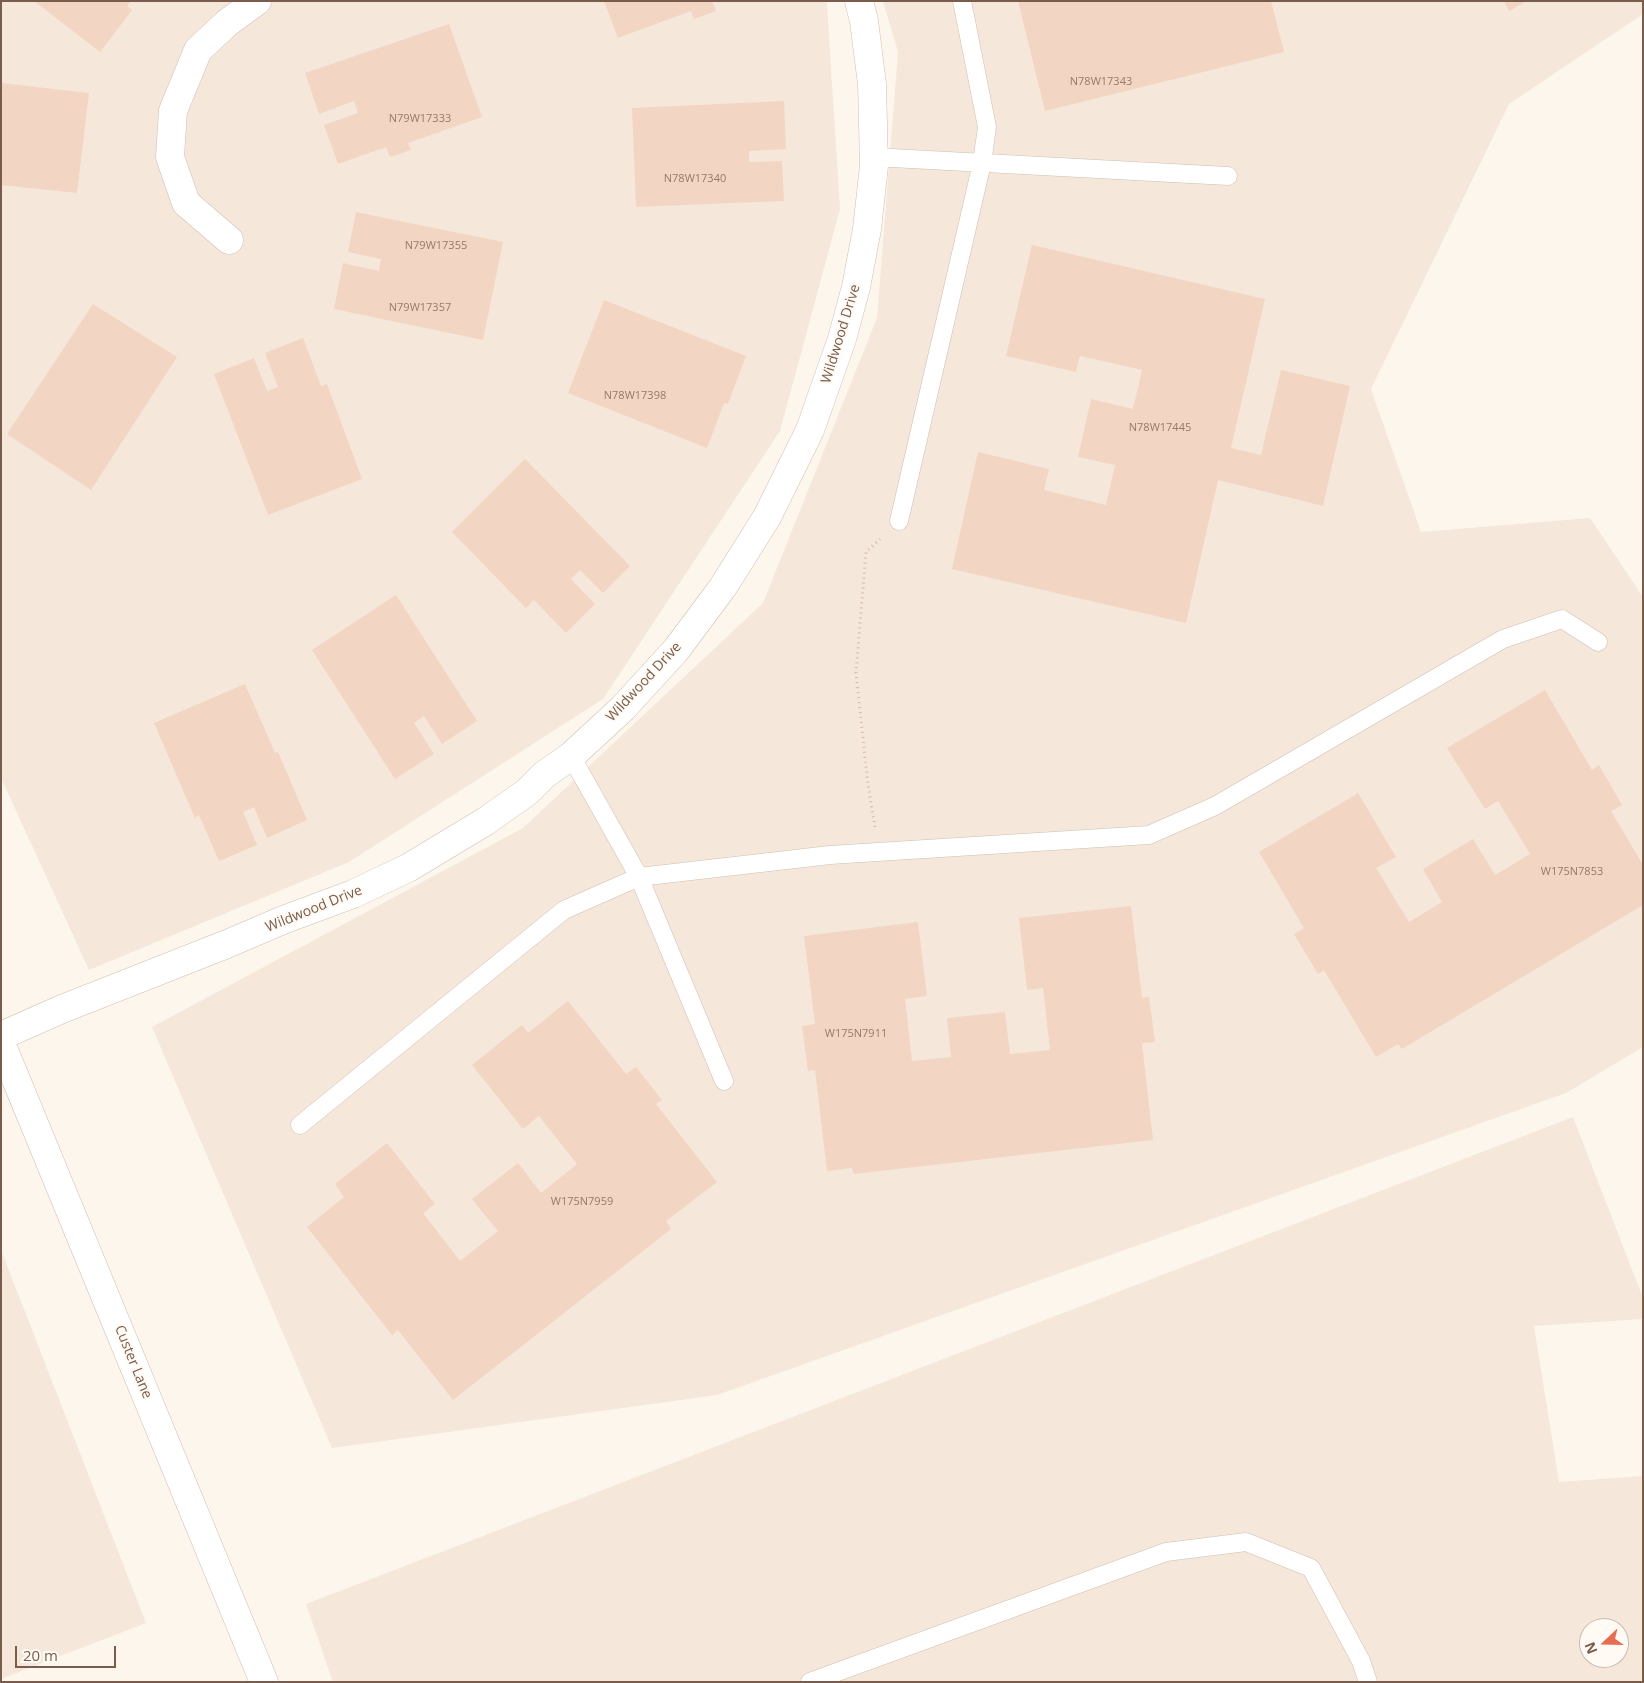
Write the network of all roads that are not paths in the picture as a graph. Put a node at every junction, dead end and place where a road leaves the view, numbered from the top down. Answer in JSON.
{"nodes":[{"id":1,"x":257,"y":1,"type":"edge"},
{"id":2,"x":858,"y":1,"type":"edge"},
{"id":3,"x":962,"y":1,"type":"edge"},
{"id":4,"x":873,"y":157,"type":"junction"},
{"id":5,"x":982,"y":163,"type":"junction"},
{"id":6,"x":1228,"y":176,"type":"dead end"},
{"id":7,"x":229,"y":240,"type":"dead end"},
{"id":8,"x":899,"y":521,"type":"road end"},
{"id":9,"x":1598,"y":642,"type":"dead end"},
{"id":10,"x":571,"y":756,"type":"junction"},
{"id":11,"x":639,"y":878,"type":"junction"},
{"id":12,"x":1,"y":1036,"type":"edge"},
{"id":13,"x":1,"y":1043,"type":"edge"},
{"id":14,"x":724,"y":1081,"type":"dead end"},
{"id":15,"x":300,"y":1125,"type":"dead end"},
{"id":16,"x":264,"y":1682,"type":"edge"},
{"id":17,"x":810,"y":1682,"type":"edge"},
{"id":18,"x":1368,"y":1682,"type":"edge"}],
"edges":[{"from":1,"to":7,"type":"street"},
{"from":2,"to":4,"type":"street","name":"Wildwood Drive"},
{"from":3,"to":5,"type":"lane"},
{"from":4,"to":5,"type":"lane"},
{"from":4,"to":10,"type":"street","name":"Wildwood Drive"},
{"from":5,"to":6,"type":"lane"},
{"from":5,"to":8,"type":"lane"},
{"from":9,"to":11,"type":"lane"},
{"from":10,"to":11,"type":"lane"},
{"from":10,"to":12,"type":"street","name":"Wildwood Drive"},
{"from":11,"to":14,"type":"lane"},
{"from":11,"to":15,"type":"lane"},
{"from":13,"to":16,"type":"street","name":"Custer Lane"},
{"from":17,"to":18,"type":"lane"}]}
